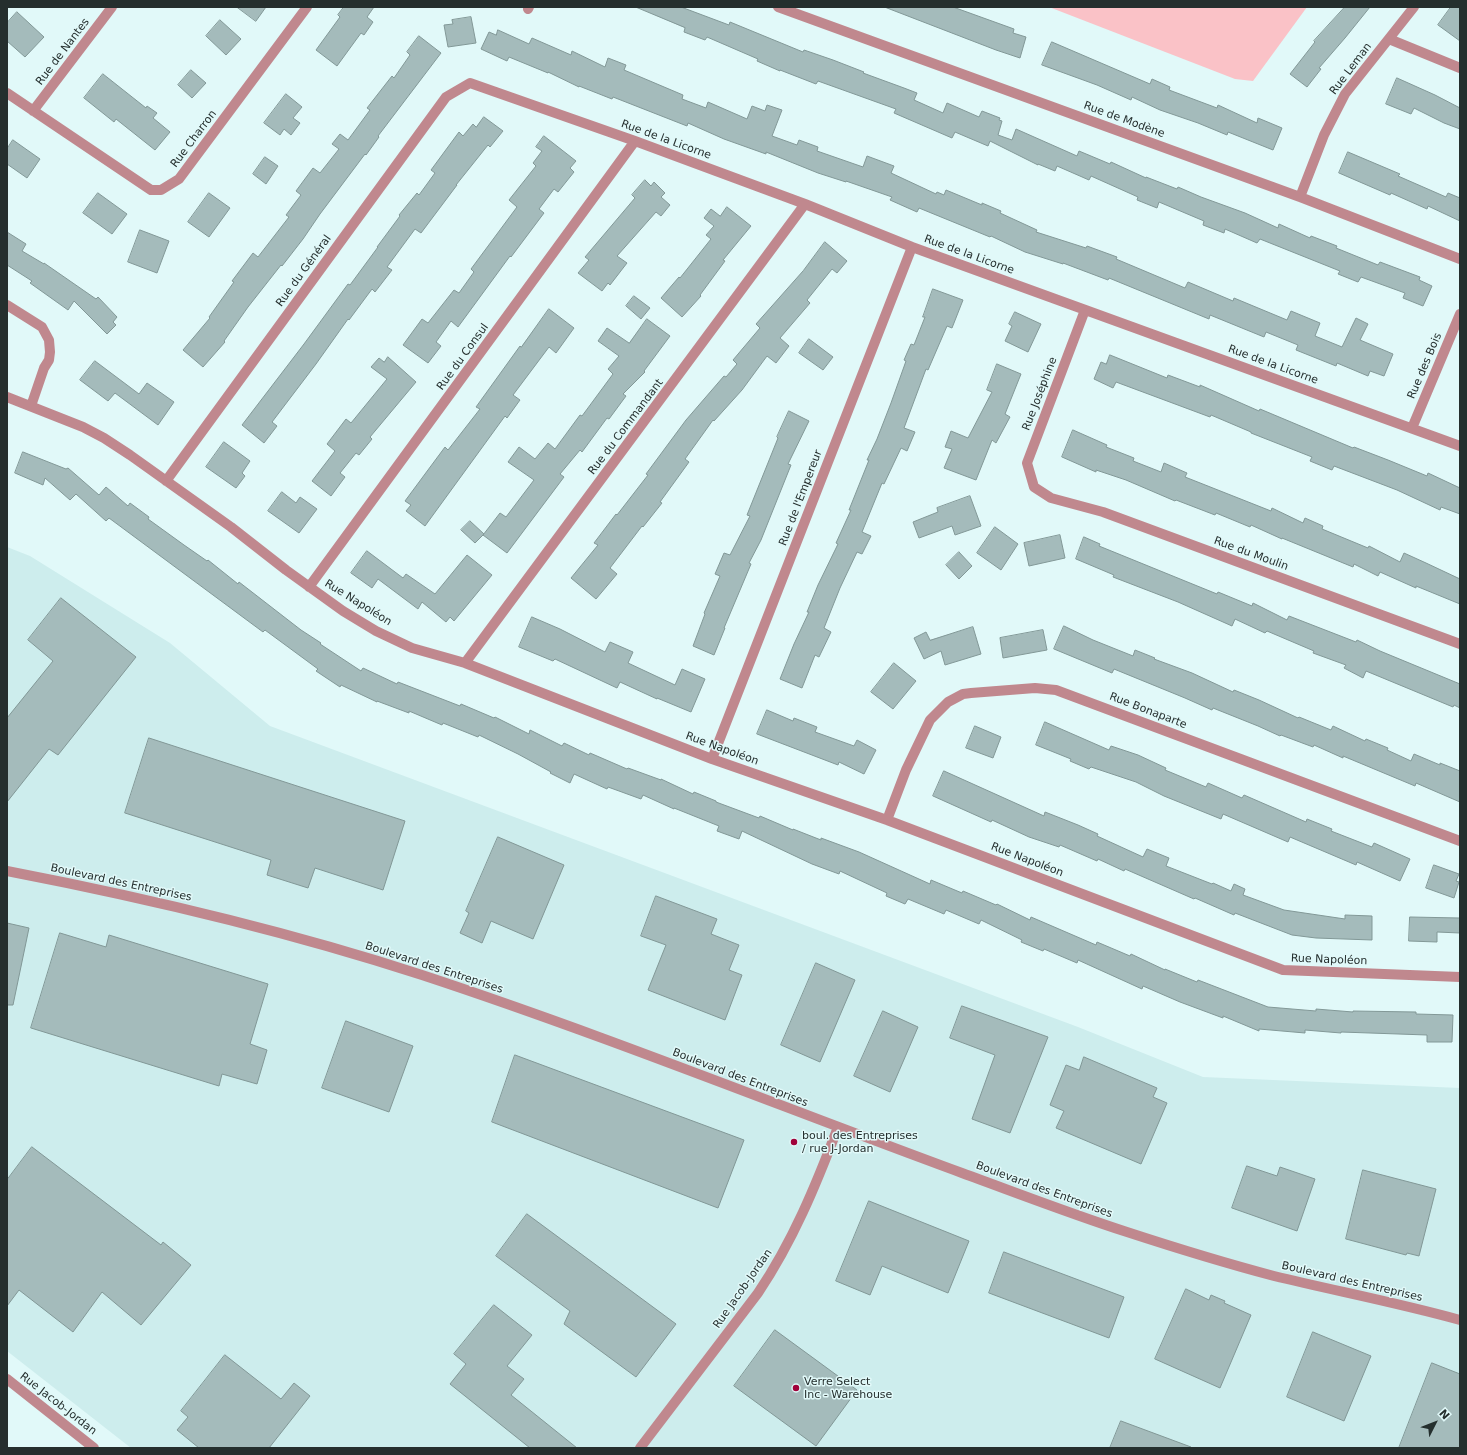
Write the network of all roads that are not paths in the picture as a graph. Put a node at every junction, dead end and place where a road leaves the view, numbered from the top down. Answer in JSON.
{"nodes":[{"id":1,"x":112,"y":7,"type":"edge"},
{"id":2,"x":307,"y":7,"type":"edge"},
{"id":3,"x":778,"y":7,"type":"edge"},
{"id":4,"x":1414,"y":7,"type":"edge"},
{"id":5,"x":1389,"y":39,"type":"junction"},
{"id":6,"x":1460,"y":68,"type":"edge"},
{"id":7,"x":470,"y":83,"type":"joint"},
{"id":8,"x":7,"y":93,"type":"edge"},
{"id":9,"x":33,"y":111,"type":"junction"},
{"id":10,"x":635,"y":141,"type":"junction"},
{"id":11,"x":1300,"y":197,"type":"junction"},
{"id":12,"x":805,"y":204,"type":"junction"},
{"id":13,"x":912,"y":247,"type":"junction"},
{"id":14,"x":1460,"y":259,"type":"edge"},
{"id":15,"x":7,"y":306,"type":"edge"},
{"id":16,"x":1085,"y":310,"type":"junction"},
{"id":17,"x":1460,"y":314,"type":"edge"},
{"id":18,"x":7,"y":397,"type":"edge"},
{"id":19,"x":31,"y":406,"type":"junction"},
{"id":20,"x":1412,"y":428,"type":"junction"},
{"id":21,"x":1460,"y":446,"type":"edge"},
{"id":22,"x":166,"y":481,"type":"junction"},
{"id":23,"x":1034,"y":487,"type":"joint"},
{"id":24,"x":309,"y":587,"type":"junction"},
{"id":25,"x":1460,"y":644,"type":"edge"},
{"id":26,"x":465,"y":663,"type":"junction"},
{"id":27,"x":712,"y":758,"type":"junction"},
{"id":28,"x":887,"y":820,"type":"junction"},
{"id":29,"x":1460,"y":841,"type":"edge"},
{"id":30,"x":7,"y":871,"type":"edge"},
{"id":31,"x":1460,"y":977,"type":"edge"},
{"id":32,"x":838,"y":1127,"type":"junction"},
{"id":33,"x":1460,"y":1320,"type":"edge"},
{"id":34,"x":7,"y":1380,"type":"edge"},
{"id":35,"x":94,"y":1448,"type":"edge"},
{"id":36,"x":640,"y":1448,"type":"edge"}],
"edges":[{"from":1,"to":9,"type":"street","name":"Rue de Nantes"},
{"from":2,"to":9,"type":"street","name":"Rue Charron"},
{"from":3,"to":11,"type":"street","name":"Rue de Modène"},
{"from":4,"to":5,"type":"street","name":"Rue Leman"},
{"from":5,"to":6,"type":"street"},
{"from":5,"to":11,"type":"street","name":"Rue Leman"},
{"from":7,"to":10,"type":"street","name":"Rue de la Licorne"},
{"from":7,"to":22,"type":"street","name":"Rue du Général"},
{"from":8,"to":9,"type":"street","name":"Rue Charron"},
{"from":10,"to":12,"type":"street","name":"Rue de la Licorne"},
{"from":10,"to":24,"type":"street","name":"Rue du Consul"},
{"from":11,"to":14,"type":"street","name":"Rue de Modène"},
{"from":12,"to":13,"type":"street","name":"Rue de la Licorne"},
{"from":12,"to":26,"type":"street","name":"Rue du Commandant"},
{"from":13,"to":16,"type":"street","name":"Rue de la Licorne"},
{"from":13,"to":27,"type":"street","name":"Rue de l'Empereur"},
{"from":15,"to":19,"type":"street"},
{"from":16,"to":20,"type":"street","name":"Rue de la Licorne"},
{"from":16,"to":23,"type":"street","name":"Rue Joséphine"},
{"from":17,"to":20,"type":"street","name":"Rue des Bois"},
{"from":18,"to":19,"type":"street","name":"Rue Napoléon"},
{"from":19,"to":22,"type":"street","name":"Rue Napoléon"},
{"from":20,"to":21,"type":"street","name":"Rue de la Licorne"},
{"from":22,"to":24,"type":"street","name":"Rue Napoléon"},
{"from":23,"to":25,"type":"street","name":"Rue du Moulin"},
{"from":24,"to":26,"type":"street","name":"Rue Napoléon"},
{"from":26,"to":27,"type":"street","name":"Rue Napoléon"},
{"from":27,"to":28,"type":"street","name":"Rue Napoléon"},
{"from":28,"to":29,"type":"street","name":"Rue Bonaparte"},
{"from":28,"to":31,"type":"street","name":"Rue Napoléon"},
{"from":30,"to":32,"type":"street","name":"Boulevard des Entreprises"},
{"from":32,"to":33,"type":"street","name":"Boulevard des Entreprises"},
{"from":32,"to":36,"type":"street","name":"Rue Jacob-Jordan"},
{"from":34,"to":35,"type":"street","name":"Rue Jacob-Jordan"}]}
